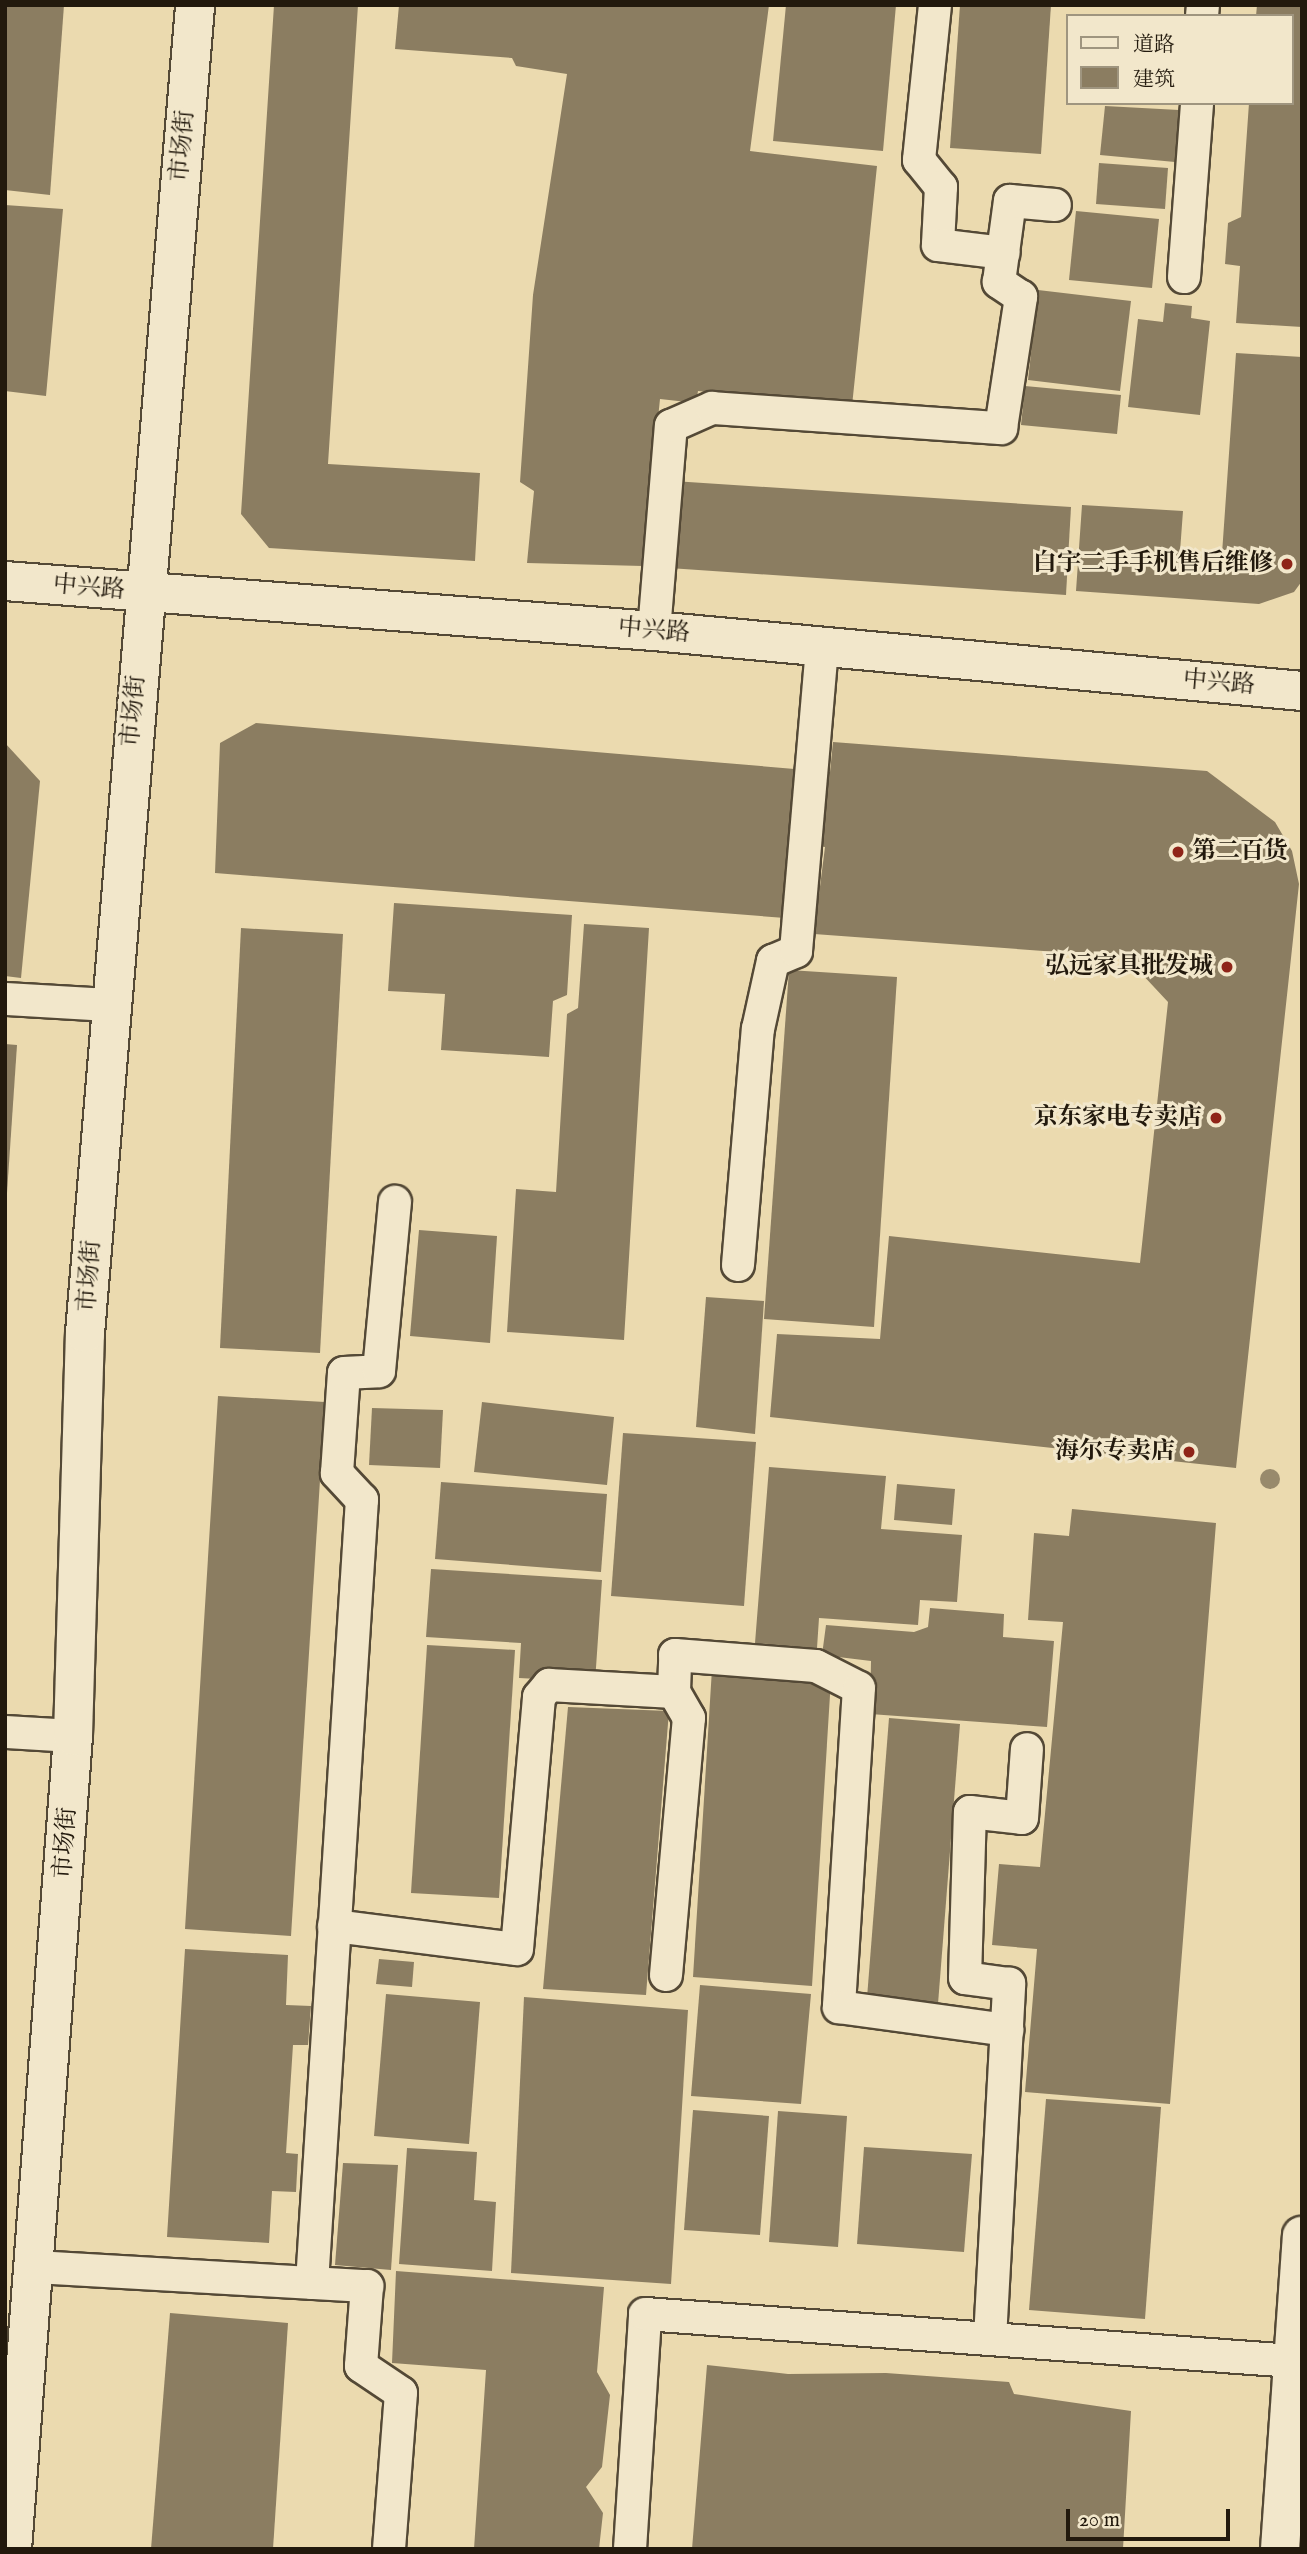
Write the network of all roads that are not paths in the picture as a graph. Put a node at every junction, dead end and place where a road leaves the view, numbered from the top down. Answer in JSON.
{"nodes":[{"id":1,"x":195,"y":5,"type":"edge"},
{"id":2,"x":935,"y":5,"type":"edge"},
{"id":3,"x":1197,"y":105,"type":"edge"},
{"id":4,"x":1055,"y":205,"type":"dead end"},
{"id":5,"x":1004,"y":253,"type":"junction"},
{"id":6,"x":1184,"y":278,"type":"dead end"},
{"id":7,"x":5,"y":581,"type":"edge"},
{"id":8,"x":144,"y":593,"type":"junction"},
{"id":9,"x":654,"y":631,"type":"junction"},
{"id":10,"x":822,"y":646,"type":"junction"},
{"id":11,"x":1302,"y":691,"type":"edge"},
{"id":12,"x":5,"y":999,"type":"edge"},
{"id":13,"x":110,"y":1005,"type":"junction"},
{"id":14,"x":395,"y":1202,"type":"dead end"},
{"id":15,"x":738,"y":1265,"type":"dead end"},
{"id":16,"x":674,"y":1692,"type":"junction"},
{"id":17,"x":5,"y":1732,"type":"edge"},
{"id":18,"x":74,"y":1736,"type":"junction"},
{"id":19,"x":1027,"y":1749,"type":"dead end"},
{"id":20,"x":334,"y":1926,"type":"junction"},
{"id":21,"x":666,"y":1975,"type":"dead end"},
{"id":22,"x":1007,"y":2030,"type":"junction"},
{"id":23,"x":1302,"y":2236,"type":"edge"},
{"id":24,"x":34,"y":2267,"type":"junction"},
{"id":25,"x":312,"y":2283,"type":"junction"},
{"id":26,"x":990,"y":2339,"type":"junction"},
{"id":27,"x":1293,"y":2361,"type":"junction"},
{"id":28,"x":15,"y":2383,"type":"edge"},
{"id":29,"x":12,"y":2549,"type":"edge"},
{"id":30,"x":389,"y":2549,"type":"edge"},
{"id":31,"x":630,"y":2549,"type":"edge"},
{"id":32,"x":1280,"y":2549,"type":"edge"}],
"edges":[{"from":1,"to":8,"type":"street","name":"市场街"},
{"from":2,"to":5,"type":"lane"},
{"from":3,"to":6,"type":"lane"},
{"from":4,"to":5,"type":"lane"},
{"from":5,"to":9,"type":"lane"},
{"from":7,"to":8,"type":"street","name":"中兴路"},
{"from":8,"to":9,"type":"street","name":"中兴路"},
{"from":8,"to":13,"type":"street","name":"市场街"},
{"from":9,"to":10,"type":"street","name":"中兴路"},
{"from":10,"to":11,"type":"street","name":"中兴路"},
{"from":10,"to":15,"type":"lane"},
{"from":12,"to":13,"type":"lane"},
{"from":13,"to":18,"type":"street","name":"市场街"},
{"from":14,"to":20,"type":"lane"},
{"from":16,"to":20,"type":"lane"},
{"from":16,"to":21,"type":"lane"},
{"from":16,"to":22,"type":"lane"},
{"from":17,"to":18,"type":"lane"},
{"from":18,"to":24,"type":"street","name":"市场街"},
{"from":19,"to":22,"type":"lane"},
{"from":20,"to":25,"type":"lane"},
{"from":22,"to":26,"type":"lane"},
{"from":23,"to":27,"type":"street"},
{"from":24,"to":25,"type":"lane"},
{"from":24,"to":28,"type":"street","name":"市场街"},
{"from":25,"to":30,"type":"lane"},
{"from":26,"to":27,"type":"lane"},
{"from":26,"to":31,"type":"lane"},
{"from":27,"to":32,"type":"street"},
{"from":28,"to":29,"type":"street","name":"市场街"}]}
